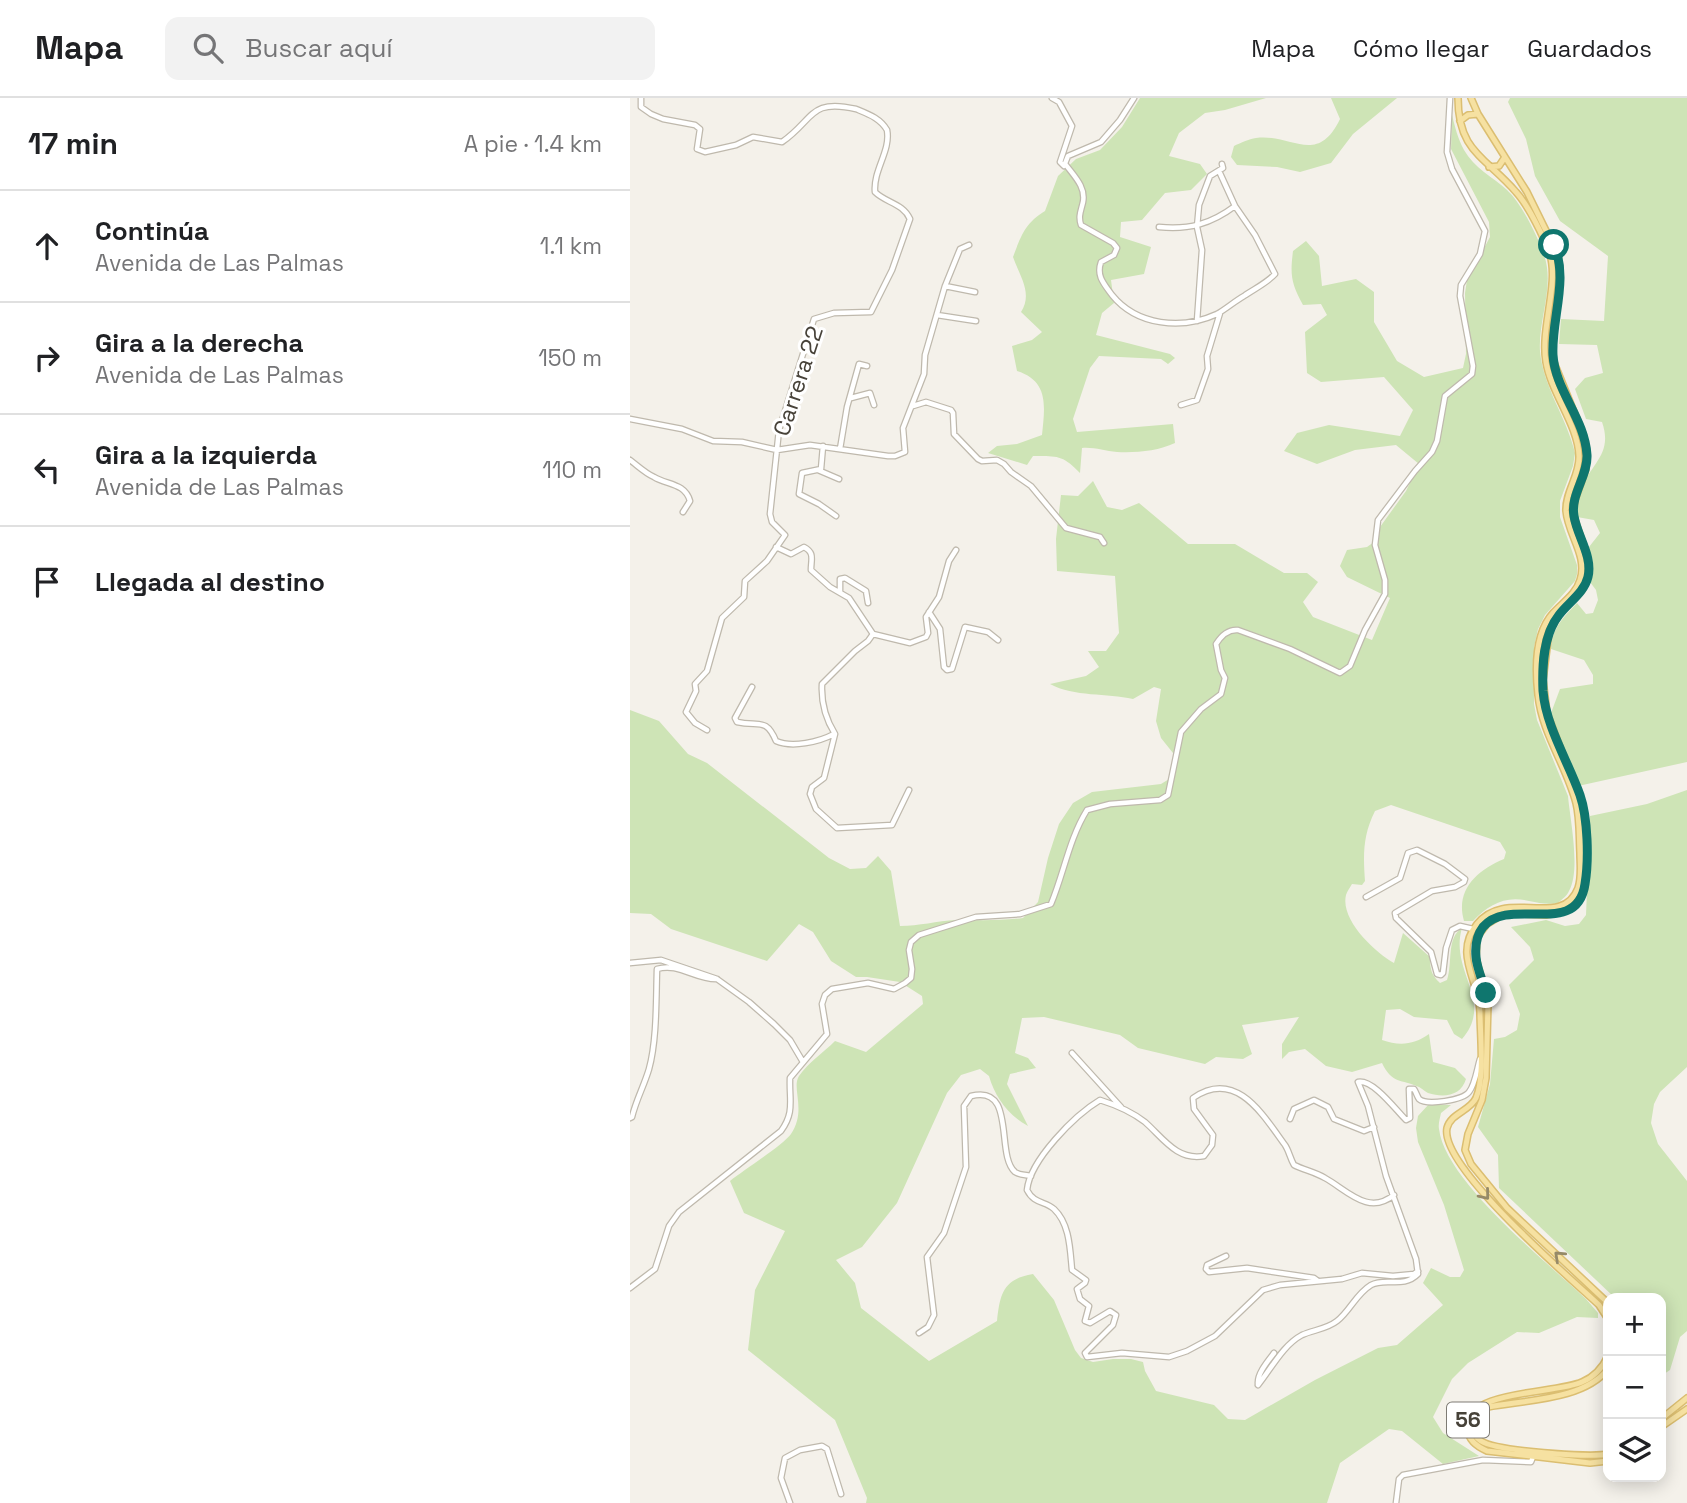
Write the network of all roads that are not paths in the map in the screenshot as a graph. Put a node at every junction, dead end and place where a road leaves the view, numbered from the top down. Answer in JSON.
{"nodes":[{"id":1,"x":640,"y":98,"type":"edge"},
{"id":2,"x":1052,"y":98,"type":"edge"},
{"id":3,"x":1135,"y":98,"type":"edge"},
{"id":4,"x":1450,"y":98,"type":"edge"},
{"id":5,"x":1458,"y":98,"type":"edge"},
{"id":6,"x":1471,"y":98,"type":"edge"},
{"id":7,"x":1478,"y":114,"type":"junction"},
{"id":8,"x":1461,"y":121,"type":"junction"},
{"id":9,"x":1505,"y":157,"type":"junction"},
{"id":10,"x":1222,"y":164,"type":"dead end"},
{"id":11,"x":1066,"y":165,"type":"junction"},
{"id":12,"x":1489,"y":167,"type":"junction"},
{"id":13,"x":1219,"y":171,"type":"junction"},
{"id":14,"x":1235,"y":206,"type":"junction"},
{"id":15,"x":1159,"y":227,"type":"dead end"},
{"id":16,"x":1198,"y":227,"type":"junction"},
{"id":17,"x":969,"y":245,"type":"dead end"},
{"id":18,"x":945,"y":286,"type":"junction"},
{"id":19,"x":975,"y":292,"type":"dead end"},
{"id":20,"x":1220,"y":313,"type":"junction"},
{"id":21,"x":937,"y":315,"type":"junction"},
{"id":22,"x":976,"y":321,"type":"dead end"},
{"id":23,"x":1197,"y":322,"type":"junction"},
{"id":24,"x":867,"y":366,"type":"dead end"},
{"id":25,"x":850,"y":398,"type":"junction"},
{"id":26,"x":874,"y":405,"type":"dead end"},
{"id":27,"x":1181,"y":405,"type":"dead end"},
{"id":28,"x":912,"y":407,"type":"junction"},
{"id":29,"x":630,"y":419,"type":"edge"},
{"id":30,"x":823,"y":446,"type":"junction"},
{"id":31,"x":840,"y":449,"type":"junction"},
{"id":32,"x":777,"y":450,"type":"junction"},
{"id":33,"x":630,"y":460,"type":"edge"},
{"id":34,"x":818,"y":470,"type":"junction"},
{"id":35,"x":839,"y":479,"type":"dead end"},
{"id":36,"x":683,"y":512,"type":"dead end"},
{"id":37,"x":836,"y":516,"type":"dead end"},
{"id":38,"x":1104,"y":543,"type":"dead end"},
{"id":39,"x":776,"y":548,"type":"junction"},
{"id":40,"x":956,"y":550,"type":"dead end"},
{"id":41,"x":840,"y":593,"type":"junction"},
{"id":42,"x":868,"y":603,"type":"dead end"},
{"id":43,"x":929,"y":612,"type":"junction"},
{"id":44,"x":873,"y":634,"type":"junction"},
{"id":45,"x":998,"y":640,"type":"dead end"},
{"id":46,"x":752,"y":687,"type":"dead end"},
{"id":47,"x":707,"y":730,"type":"dead end"},
{"id":48,"x":835,"y":734,"type":"junction"},
{"id":49,"x":909,"y":790,"type":"dead end"},
{"id":50,"x":1366,"y":897,"type":"dead end"},
{"id":51,"x":1473,"y":929,"type":"junction"},
{"id":52,"x":630,"y":963,"type":"edge"},
{"id":53,"x":718,"y":979,"type":"junction"},
{"id":54,"x":1072,"y":1054,"type":"dead end"},
{"id":55,"x":1480,"y":1059,"type":"junction"},
{"id":56,"x":803,"y":1062,"type":"junction"},
{"id":57,"x":1122,"y":1108,"type":"junction"},
{"id":58,"x":1459,"y":1114,"type":"junction"},
{"id":59,"x":630,"y":1118,"type":"edge"},
{"id":60,"x":1290,"y":1119,"type":"dead end"},
{"id":61,"x":1473,"y":1124,"type":"junction"},
{"id":62,"x":1374,"y":1127,"type":"junction"},
{"id":63,"x":1465,"y":1143,"type":"junction"},
{"id":64,"x":1451,"y":1146,"type":"junction"},
{"id":65,"x":1031,"y":1176,"type":"junction"},
{"id":66,"x":1394,"y":1195,"type":"junction"},
{"id":67,"x":1226,"y":1256,"type":"dead end"},
{"id":68,"x":1418,"y":1270,"type":"junction"},
{"id":69,"x":1319,"y":1282,"type":"junction"},
{"id":70,"x":630,"y":1288,"type":"edge"},
{"id":71,"x":1603,"y":1298,"type":"edge"},
{"id":72,"x":1603,"y":1311,"type":"edge"},
{"id":73,"x":919,"y":1333,"type":"dead end"},
{"id":74,"x":1274,"y":1353,"type":"dead end"},
{"id":75,"x":1603,"y":1364,"type":"edge"},
{"id":76,"x":1603,"y":1374,"type":"edge"},
{"id":77,"x":1687,"y":1398,"type":"edge"},
{"id":78,"x":1687,"y":1409,"type":"edge"},
{"id":79,"x":1666,"y":1415,"type":"edge"},
{"id":80,"x":1666,"y":1424,"type":"edge"},
{"id":81,"x":1603,"y":1454,"type":"edge"},
{"id":82,"x":1533,"y":1457,"type":"junction"},
{"id":83,"x":1603,"y":1462,"type":"edge"},
{"id":84,"x":841,"y":1494,"type":"dead end"},
{"id":85,"x":790,"y":1503,"type":"edge"},
{"id":86,"x":1396,"y":1503,"type":"edge"}],
"edges":[{"from":1,"to":32,"type":"street","name":"Carrera 22"},
{"from":2,"to":11,"type":"street"},
{"from":3,"to":11,"type":"street"},
{"from":4,"to":56,"type":"street"},
{"from":5,"to":8,"type":"main road"},
{"from":6,"to":7,"type":"main road"},
{"from":7,"to":8,"type":"main road"},
{"from":7,"to":9,"type":"main road"},
{"from":8,"to":12,"type":"main road"},
{"from":9,"to":12,"type":"main road"},
{"from":9,"to":61,"type":"main road"},
{"from":10,"to":13,"type":"street"},
{"from":11,"to":23,"type":"street"},
{"from":12,"to":51,"type":"main road"},
{"from":13,"to":14,"type":"street"},
{"from":13,"to":16,"type":"street"},
{"from":14,"to":16,"type":"street"},
{"from":14,"to":20,"type":"street"},
{"from":15,"to":16,"type":"street"},
{"from":16,"to":23,"type":"street"},
{"from":17,"to":18,"type":"street"},
{"from":18,"to":19,"type":"street"},
{"from":18,"to":21,"type":"street"},
{"from":20,"to":23,"type":"street"},
{"from":20,"to":27,"type":"street"},
{"from":21,"to":22,"type":"street"},
{"from":21,"to":28,"type":"street"},
{"from":24,"to":25,"type":"street"},
{"from":25,"to":26,"type":"street"},
{"from":25,"to":31,"type":"street"},
{"from":28,"to":31,"type":"street"},
{"from":28,"to":38,"type":"street"},
{"from":29,"to":32,"type":"street"},
{"from":30,"to":31,"type":"street"},
{"from":30,"to":32,"type":"street"},
{"from":30,"to":34,"type":"street"},
{"from":32,"to":39,"type":"street","name":"Carrera 22"},
{"from":33,"to":36,"type":"street"},
{"from":34,"to":35,"type":"street"},
{"from":34,"to":37,"type":"street"},
{"from":39,"to":41,"type":"street"},
{"from":39,"to":47,"type":"street"},
{"from":40,"to":43,"type":"street"},
{"from":41,"to":42,"type":"street"},
{"from":41,"to":44,"type":"street"},
{"from":43,"to":44,"type":"street"},
{"from":43,"to":45,"type":"street"},
{"from":44,"to":48,"type":"street"},
{"from":46,"to":48,"type":"street"},
{"from":48,"to":49,"type":"street"},
{"from":50,"to":51,"type":"street"},
{"from":51,"to":55,"type":"main road"},
{"from":52,"to":53,"type":"street"},
{"from":53,"to":56,"type":"street"},
{"from":53,"to":59,"type":"street"},
{"from":54,"to":57,"type":"street"},
{"from":55,"to":58,"type":"main road"},
{"from":55,"to":62,"type":"street"},
{"from":56,"to":70,"type":"street"},
{"from":57,"to":65,"type":"street"},
{"from":57,"to":66,"type":"street"},
{"from":58,"to":61,"type":"main road"},
{"from":58,"to":64,"type":"main road"},
{"from":60,"to":62,"type":"street"},
{"from":61,"to":63,"type":"main road"},
{"from":62,"to":66,"type":"street"},
{"from":63,"to":64,"type":"main road"},
{"from":71,"to":63,"type":"main road","one_way":true},
{"from":64,"to":72,"type":"main road","one_way":true},
{"from":65,"to":69,"type":"street"},
{"from":65,"to":73,"type":"street"},
{"from":66,"to":68,"type":"street"},
{"from":67,"to":69,"type":"street"},
{"from":68,"to":69,"type":"street"},
{"from":68,"to":74,"type":"street"},
{"from":75,"to":82,"type":"main road","number":"56"},
{"from":76,"to":81,"type":"main road","number":"56"},
{"from":77,"to":79,"type":"main road"},
{"from":78,"to":80,"type":"main road"},
{"from":82,"to":83,"type":"main road","number":"56"},
{"from":82,"to":86,"type":"street"},
{"from":84,"to":85,"type":"street"}]}
